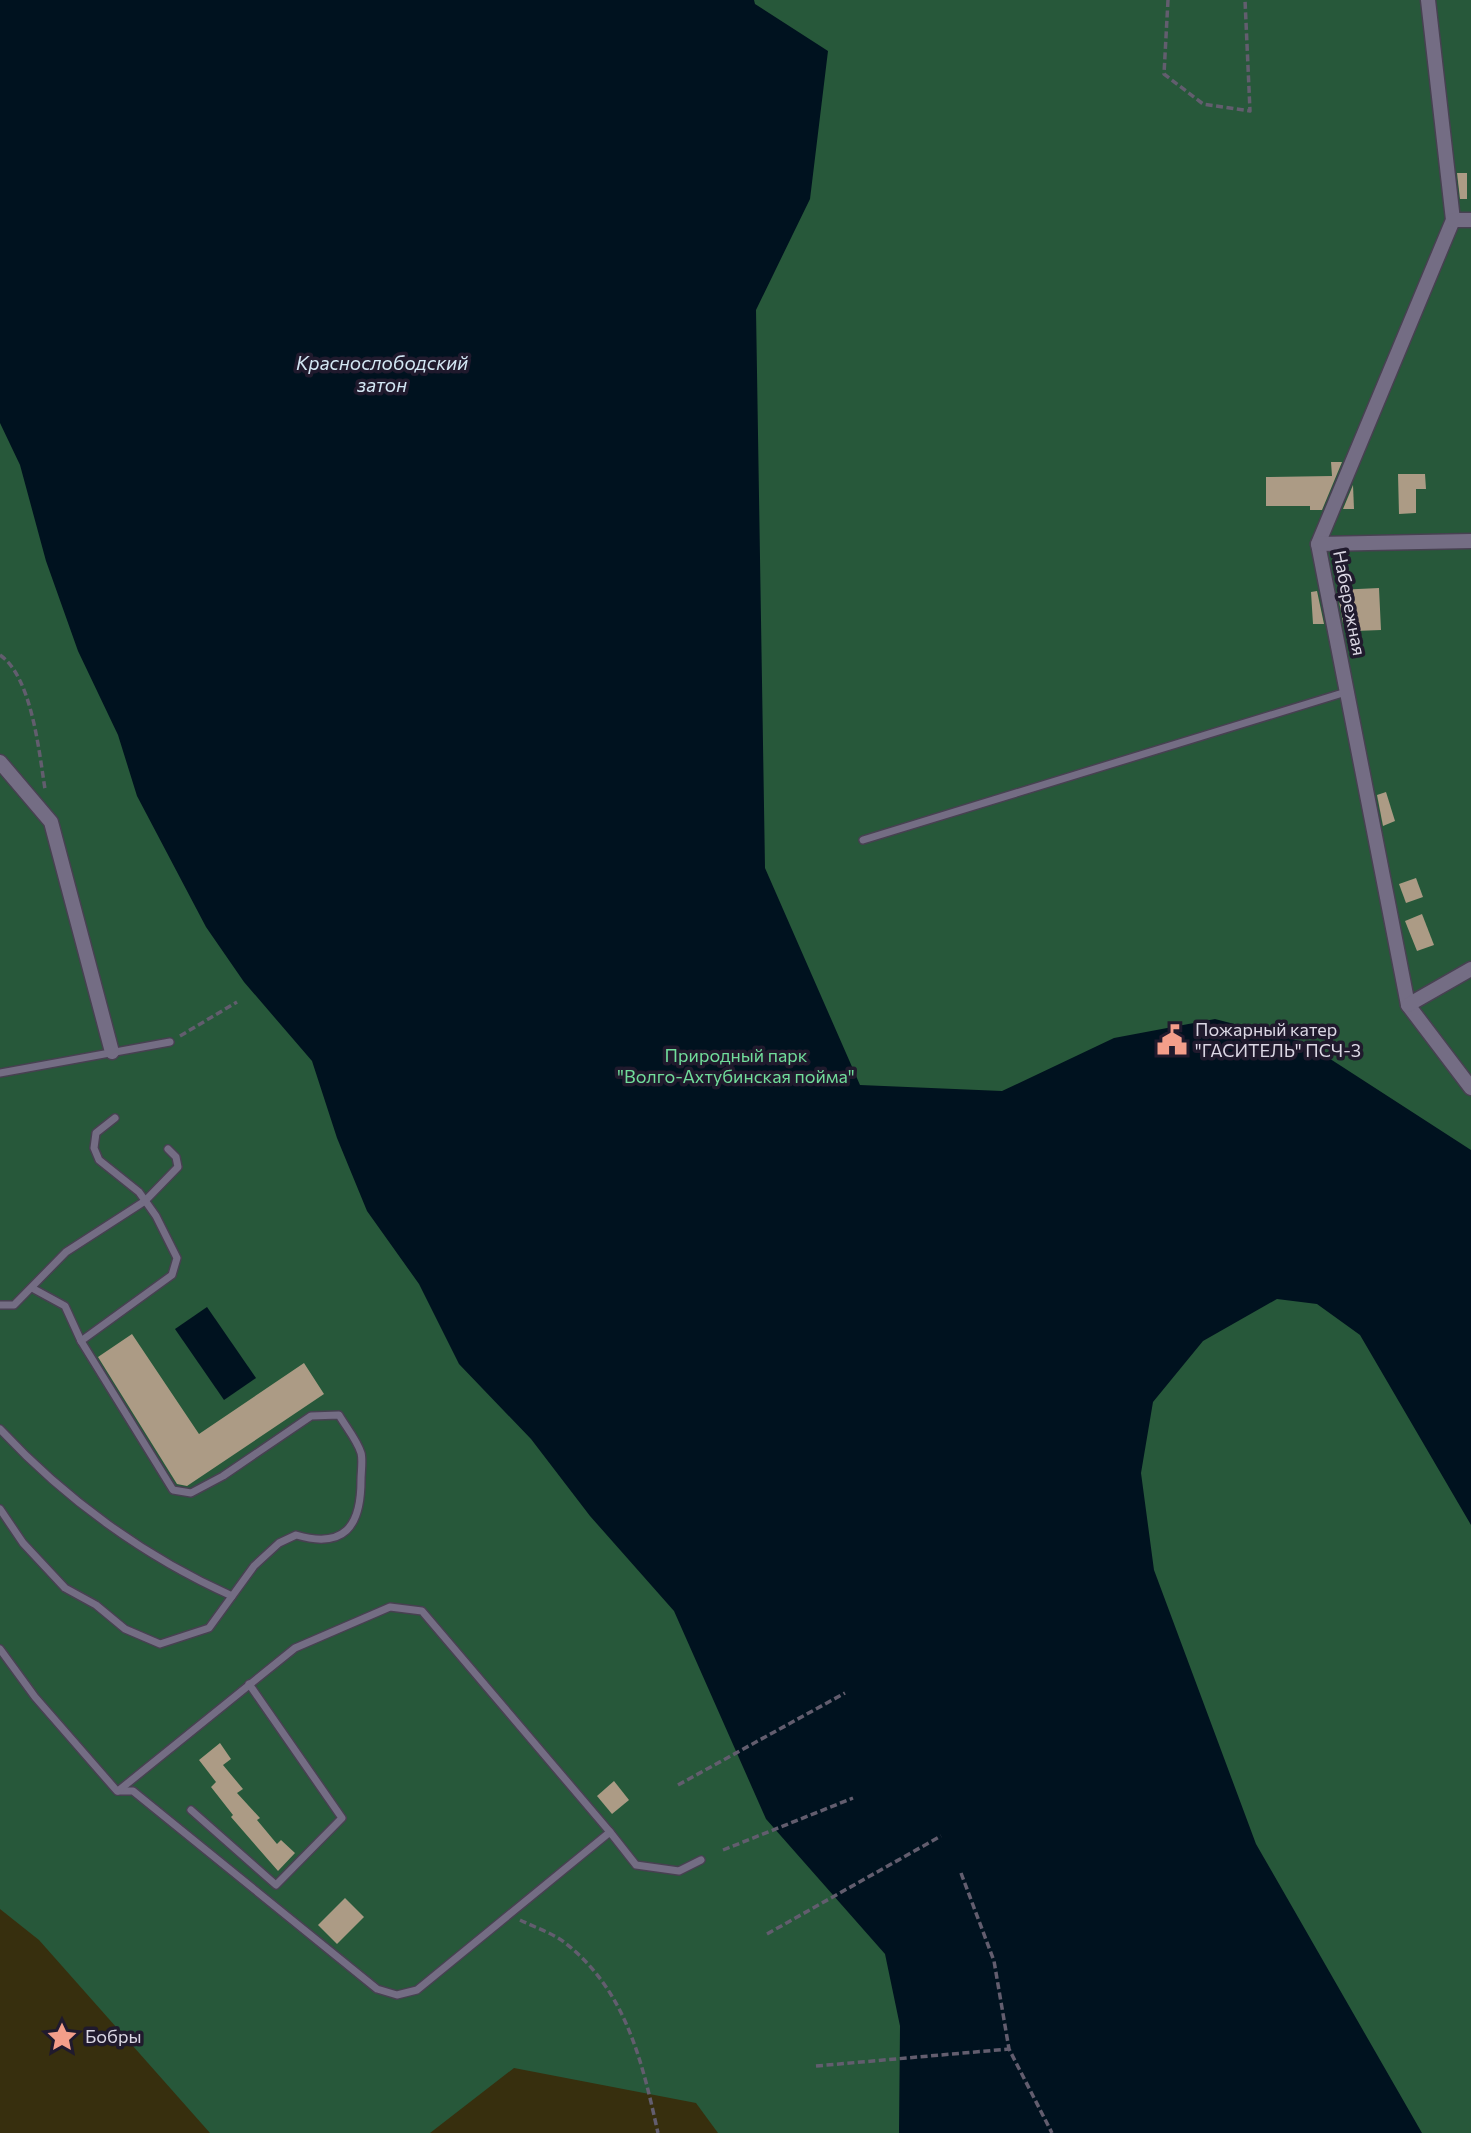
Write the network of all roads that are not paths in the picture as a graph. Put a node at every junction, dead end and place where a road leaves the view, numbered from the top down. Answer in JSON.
{"nodes":[{"id":1,"x":1428,"y":0,"type":"edge"},
{"id":2,"x":1471,"y":219,"type":"edge"},
{"id":3,"x":1453,"y":220,"type":"junction"},
{"id":4,"x":1471,"y":541,"type":"edge"},
{"id":5,"x":1318,"y":544,"type":"junction"},
{"id":6,"x":1347,"y":691,"type":"junction"},
{"id":7,"x":0,"y":762,"type":"edge"},
{"id":8,"x":863,"y":840,"type":"dead end"},
{"id":9,"x":1471,"y":970,"type":"edge"},
{"id":10,"x":1408,"y":1005,"type":"junction"},
{"id":11,"x":170,"y":1042,"type":"road end"},
{"id":12,"x":112,"y":1052,"type":"junction"},
{"id":13,"x":0,"y":1073,"type":"edge"},
{"id":14,"x":1471,"y":1088,"type":"edge"},
{"id":15,"x":115,"y":1118,"type":"dead end"},
{"id":16,"x":168,"y":1149,"type":"dead end"},
{"id":17,"x":145,"y":1201,"type":"junction"},
{"id":18,"x":32,"y":1288,"type":"junction"},
{"id":19,"x":0,"y":1305,"type":"edge"},
{"id":20,"x":81,"y":1341,"type":"junction"},
{"id":21,"x":0,"y":1429,"type":"edge"},
{"id":22,"x":0,"y":1509,"type":"edge"},
{"id":23,"x":232,"y":1596,"type":"junction"},
{"id":24,"x":0,"y":1649,"type":"edge"},
{"id":25,"x":250,"y":1684,"type":"junction"},
{"id":26,"x":117,"y":1791,"type":"junction"},
{"id":27,"x":191,"y":1811,"type":"dead end"},
{"id":28,"x":610,"y":1832,"type":"junction"},
{"id":29,"x":701,"y":1860,"type":"dead end"}],
"edges":[{"from":1,"to":3,"type":"street","name":"Набережная"},
{"from":2,"to":3,"type":"street"},
{"from":3,"to":5,"type":"street","name":"Набережная"},
{"from":4,"to":5,"type":"street"},
{"from":5,"to":6,"type":"street","name":"Набережная"},
{"from":6,"to":8,"type":"lane"},
{"from":6,"to":10,"type":"street","name":"Набережная"},
{"from":7,"to":12,"type":"street"},
{"from":9,"to":10,"type":"street"},
{"from":10,"to":14,"type":"street","name":"Набережная"},
{"from":11,"to":12,"type":"lane"},
{"from":12,"to":13,"type":"lane"},
{"from":15,"to":17,"type":"lane"},
{"from":16,"to":17,"type":"lane"},
{"from":17,"to":18,"type":"lane"},
{"from":17,"to":20,"type":"lane"},
{"from":18,"to":19,"type":"lane"},
{"from":18,"to":20,"type":"lane"},
{"from":20,"to":23,"type":"lane"},
{"from":21,"to":23,"type":"lane"},
{"from":22,"to":23,"type":"lane"},
{"from":24,"to":26,"type":"lane"},
{"from":25,"to":26,"type":"lane"},
{"from":25,"to":27,"type":"lane"},
{"from":25,"to":28,"type":"lane"},
{"from":26,"to":28,"type":"lane"},
{"from":28,"to":29,"type":"lane"}]}
